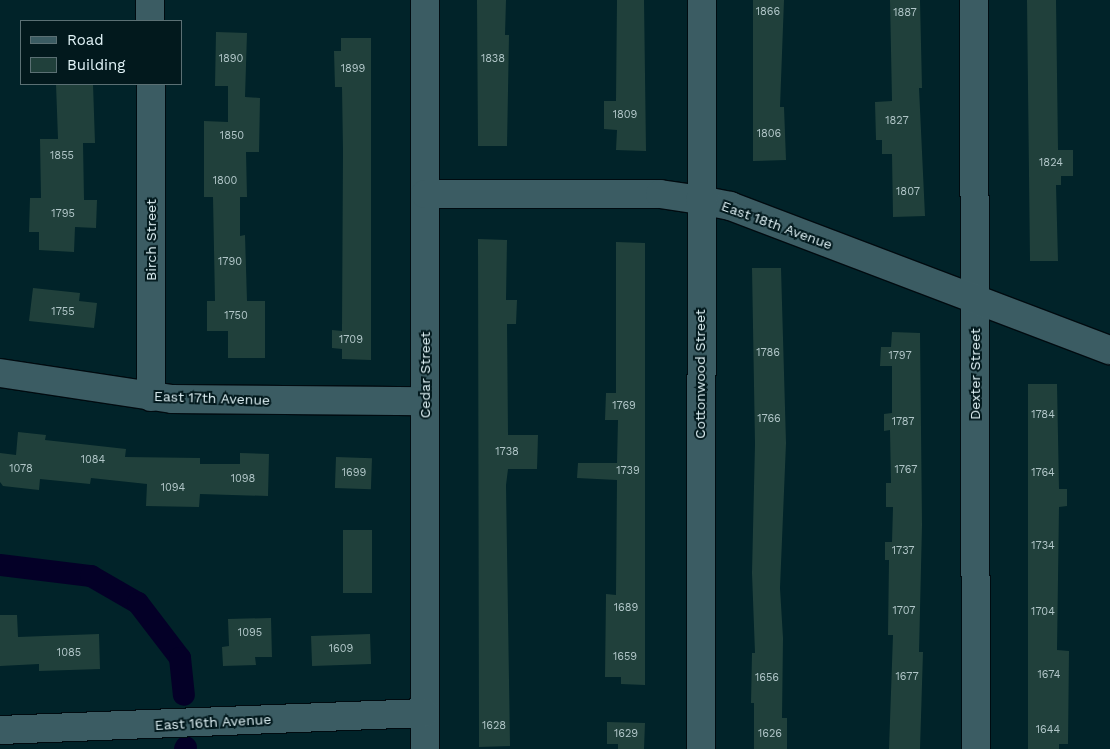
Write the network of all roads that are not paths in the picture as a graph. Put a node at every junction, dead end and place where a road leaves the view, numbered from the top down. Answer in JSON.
{"nodes":[{"id":1,"x":150,"y":0,"type":"edge"},
{"id":2,"x":425,"y":0,"type":"edge"},
{"id":3,"x":702,"y":0,"type":"edge"},
{"id":4,"x":974,"y":0,"type":"edge"},
{"id":5,"x":150,"y":20,"type":"edge"},
{"id":6,"x":151,"y":85,"type":"edge"},
{"id":7,"x":425,"y":194,"type":"junction"},
{"id":8,"x":700,"y":200,"type":"junction"},
{"id":9,"x":975,"y":298,"type":"junction"},
{"id":10,"x":1110,"y":350,"type":"edge"},
{"id":11,"x":0,"y":373,"type":"edge"},
{"id":12,"x":151,"y":397,"type":"junction"},
{"id":13,"x":425,"y":401,"type":"junction"},
{"id":14,"x":425,"y":713,"type":"junction"},
{"id":15,"x":0,"y":730,"type":"edge"},
{"id":16,"x":426,"y":749,"type":"edge"},
{"id":17,"x":701,"y":749,"type":"edge"},
{"id":18,"x":976,"y":749,"type":"edge"}],
"edges":[{"from":1,"to":5,"type":"street"},
{"from":2,"to":7,"type":"street","name":"Cedar Street"},
{"from":3,"to":8,"type":"street","name":"Cottonwood Street"},
{"from":4,"to":9,"type":"street","name":"Dexter Street"},
{"from":6,"to":12,"type":"street","name":"Birch Street"},
{"from":7,"to":8,"type":"street","name":"East 18th Avenue"},
{"from":7,"to":13,"type":"street","name":"Cedar Street"},
{"from":8,"to":9,"type":"street","name":"East 18th Avenue"},
{"from":8,"to":17,"type":"street","name":"Cottonwood Street"},
{"from":9,"to":10,"type":"street","name":"East 18th Avenue"},
{"from":9,"to":18,"type":"street","name":"Dexter Street"},
{"from":11,"to":12,"type":"street","name":"East 17th Avenue"},
{"from":12,"to":13,"type":"street","name":"East 17th Avenue"},
{"from":13,"to":14,"type":"street","name":"Cedar Street"},
{"from":14,"to":15,"type":"street","name":"East 16th Avenue"},
{"from":14,"to":16,"type":"street","name":"Cedar Street"}]}
